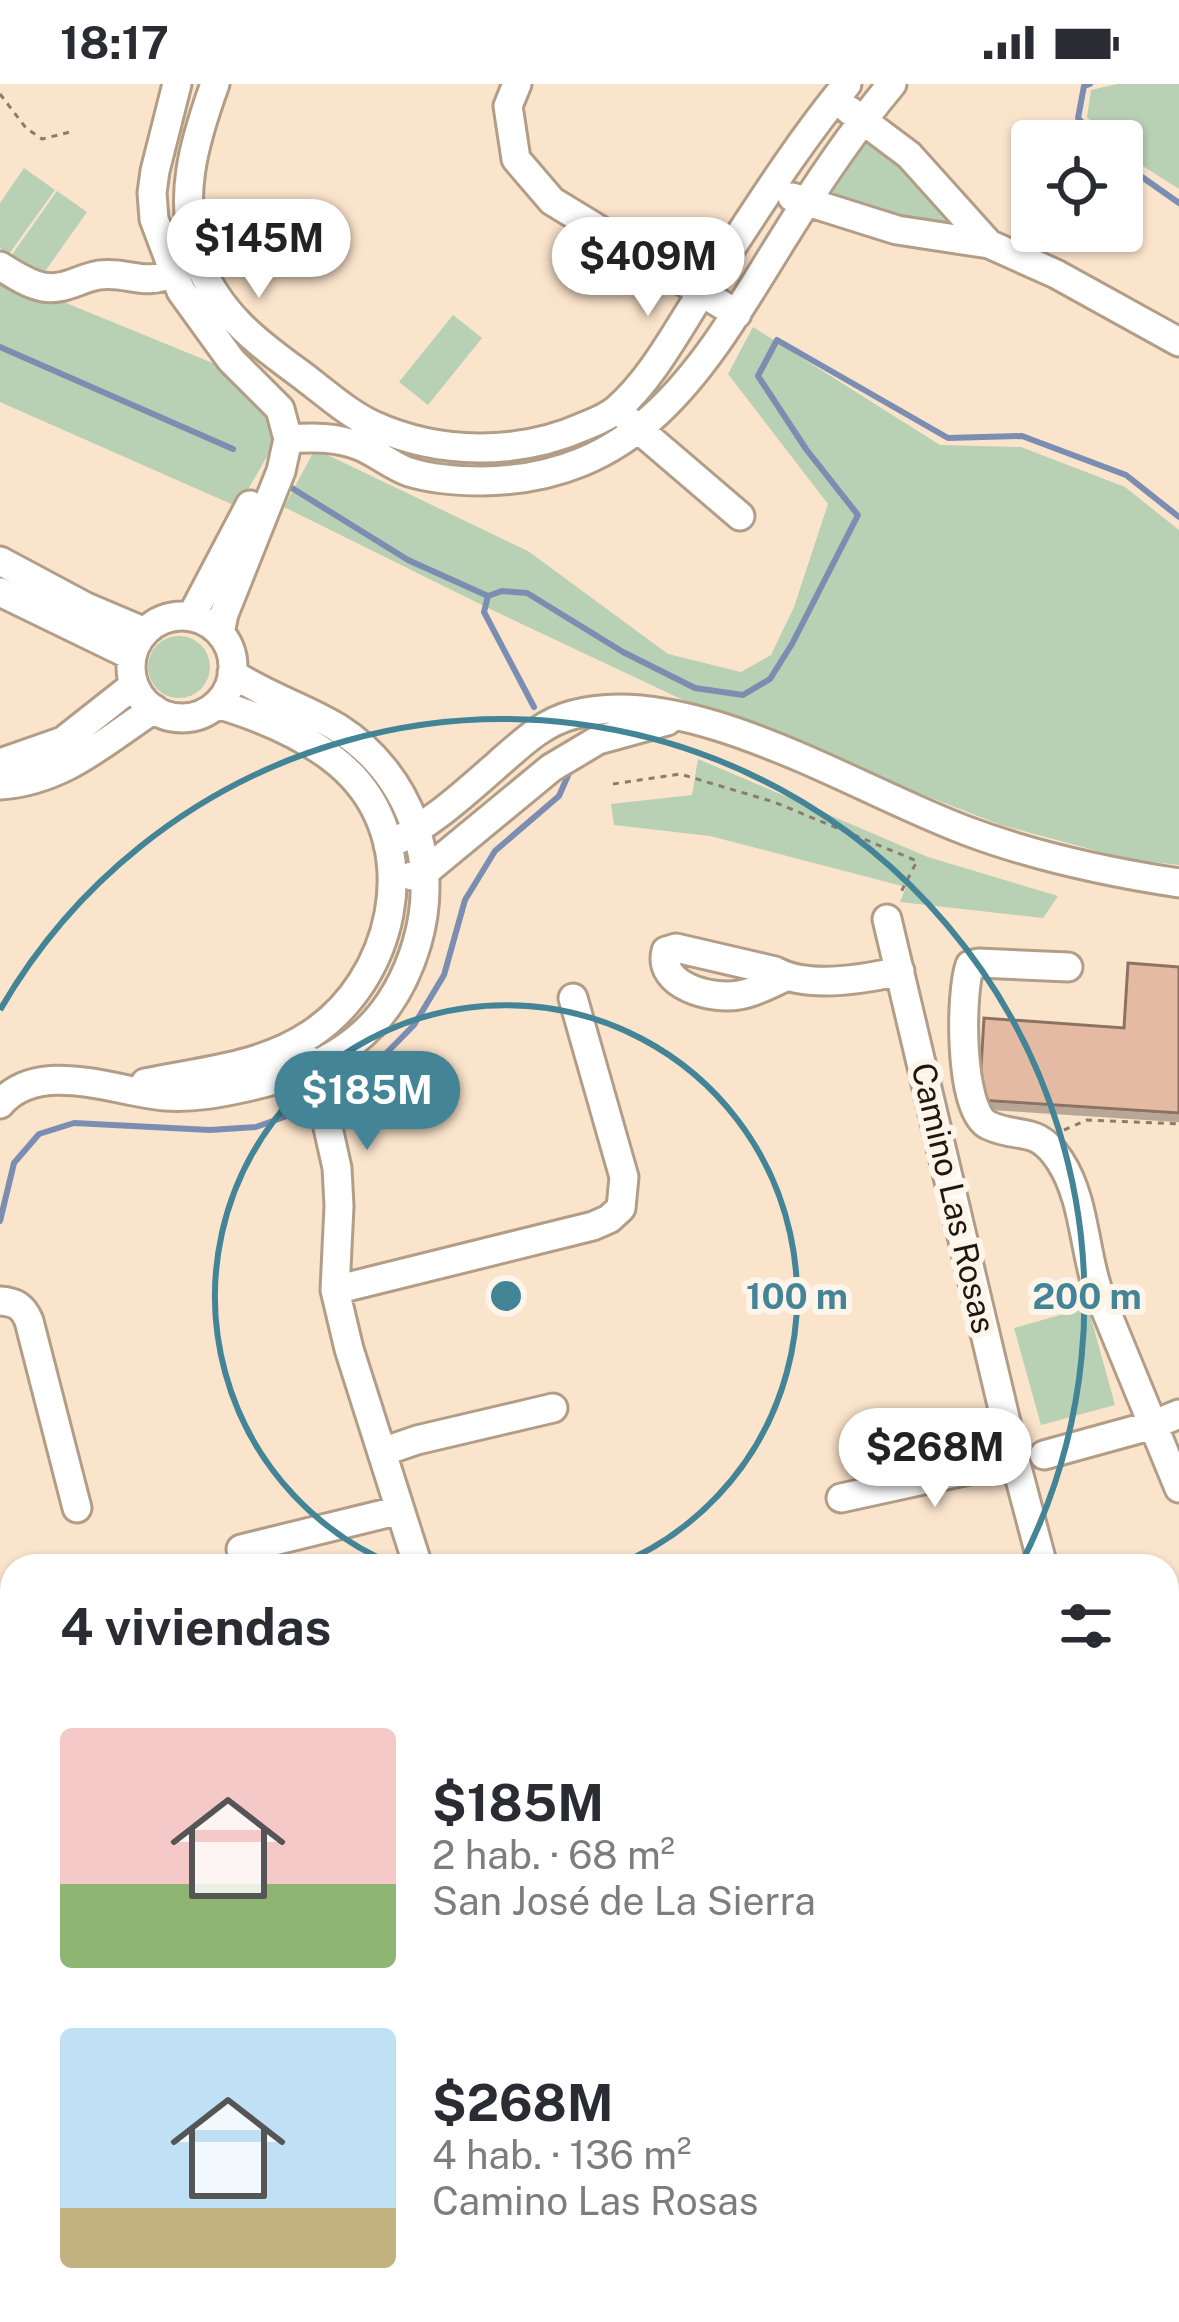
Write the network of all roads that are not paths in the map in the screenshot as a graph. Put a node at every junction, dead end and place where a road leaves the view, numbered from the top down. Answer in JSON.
{"nodes":[{"id":1,"x":215,"y":84,"type":"edge"},
{"id":2,"x":517,"y":84,"type":"edge"},
{"id":3,"x":892,"y":84,"type":"edge"},
{"id":4,"x":177,"y":86,"type":"edge"},
{"id":5,"x":840,"y":92,"type":"edge"},
{"id":6,"x":862,"y":119,"type":"junction"},
{"id":7,"x":194,"y":146,"type":"junction"},
{"id":8,"x":772,"y":189,"type":"junction"},
{"id":9,"x":806,"y":203,"type":"junction"},
{"id":10,"x":989,"y":244,"type":"junction"},
{"id":11,"x":0,"y":266,"type":"edge"},
{"id":12,"x":174,"y":273,"type":"junction"},
{"id":13,"x":702,"y":293,"type":"junction"},
{"id":14,"x":737,"y":314,"type":"junction"},
{"id":15,"x":1179,"y":342,"type":"edge"},
{"id":16,"x":616,"y":410,"type":"junction"},
{"id":17,"x":367,"y":422,"type":"junction"},
{"id":18,"x":639,"y":429,"type":"junction"},
{"id":19,"x":288,"y":439,"type":"junction"},
{"id":20,"x":405,"y":471,"type":"junction"},
{"id":21,"x":740,"y":516,"type":"dead end"},
{"id":22,"x":0,"y":561,"type":"edge"},
{"id":23,"x":0,"y":592,"type":"edge"},
{"id":24,"x":191,"y":617,"type":"junction"},
{"id":25,"x":220,"y":633,"type":"junction"},
{"id":26,"x":139,"y":644,"type":"junction"},
{"id":27,"x":232,"y":673,"type":"junction"},
{"id":28,"x":134,"y":686,"type":"junction"},
{"id":29,"x":217,"y":704,"type":"junction"},
{"id":30,"x":154,"y":710,"type":"junction"},
{"id":31,"x":683,"y":718,"type":"junction"},
{"id":32,"x":0,"y":764,"type":"edge"},
{"id":33,"x":393,"y":780,"type":"junction"},
{"id":34,"x":0,"y":785,"type":"edge"},
{"id":35,"x":473,"y":785,"type":"junction"},
{"id":36,"x":418,"y":831,"type":"junction"},
{"id":37,"x":388,"y":845,"type":"junction"},
{"id":38,"x":425,"y":872,"type":"junction"},
{"id":39,"x":391,"y":882,"type":"junction"},
{"id":40,"x":1179,"y":883,"type":"edge"},
{"id":41,"x":887,"y":919,"type":"road end"},
{"id":42,"x":1068,"y":967,"type":"dead end"},
{"id":43,"x":900,"y":970,"type":"junction"},
{"id":44,"x":786,"y":977,"type":"dead end"},
{"id":45,"x":573,"y":998,"type":"dead end"},
{"id":46,"x":297,"y":1042,"type":"junction"},
{"id":47,"x":312,"y":1068,"type":"junction"},
{"id":48,"x":118,"y":1089,"type":"junction"},
{"id":49,"x":970,"y":1099,"type":"junction"},
{"id":50,"x":0,"y":1104,"type":"edge"},
{"id":51,"x":934,"y":1111,"type":"junction"},
{"id":52,"x":335,"y":1290,"type":"junction"},
{"id":53,"x":0,"y":1301,"type":"edge"},
{"id":54,"x":553,"y":1408,"type":"dead end"},
{"id":55,"x":1166,"y":1419,"type":"edge"},
{"id":56,"x":382,"y":1452,"type":"junction"},
{"id":57,"x":1044,"y":1455,"type":"dead end"},
{"id":58,"x":1015,"y":1460,"type":"junction"},
{"id":59,"x":1179,"y":1488,"type":"edge"},
{"id":60,"x":841,"y":1498,"type":"dead end"},
{"id":61,"x":76,"y":1508,"type":"dead end"},
{"id":62,"x":400,"y":1510,"type":"junction"},
{"id":63,"x":241,"y":1549,"type":"dead end"},
{"id":64,"x":414,"y":1554,"type":"edge"},
{"id":65,"x":1040,"y":1554,"type":"edge"}],
"edges":[{"from":1,"to":7,"type":"street"},
{"from":2,"to":13,"type":"street"},
{"from":3,"to":6,"type":"street"},
{"from":4,"to":7,"type":"street"},
{"from":4,"to":12,"type":"street"},
{"from":5,"to":6,"type":"street"},
{"from":5,"to":8,"type":"street"},
{"from":6,"to":9,"type":"street"},
{"from":6,"to":10,"type":"street"},
{"from":7,"to":17,"type":"street"},
{"from":8,"to":9,"type":"street"},
{"from":8,"to":13,"type":"street"},
{"from":9,"to":10,"type":"street"},
{"from":9,"to":14,"type":"street"},
{"from":10,"to":15,"type":"street"},
{"from":11,"to":12,"type":"street"},
{"from":12,"to":19,"type":"street"},
{"from":13,"to":14,"type":"street"},
{"from":13,"to":16,"type":"street"},
{"from":14,"to":18,"type":"street"},
{"from":16,"to":17,"type":"street"},
{"from":16,"to":18,"type":"street"},
{"from":17,"to":20,"type":"street"},
{"from":18,"to":20,"type":"street"},
{"from":18,"to":21,"type":"street"},
{"from":19,"to":20,"type":"street"},
{"from":19,"to":24,"type":"street"},
{"from":19,"to":25,"type":"street"},
{"from":22,"to":26,"type":"street"},
{"from":23,"to":26,"type":"street"},
{"from":24,"to":25,"type":"street"},
{"from":24,"to":26,"type":"street"},
{"from":25,"to":27,"type":"street"},
{"from":26,"to":28,"type":"street"},
{"from":27,"to":29,"type":"street"},
{"from":27,"to":33,"type":"street"},
{"from":28,"to":30,"type":"street"},
{"from":28,"to":32,"type":"street"},
{"from":29,"to":30,"type":"street"},
{"from":29,"to":37,"type":"street"},
{"from":30,"to":34,"type":"street"},
{"from":31,"to":35,"type":"street"},
{"from":31,"to":38,"type":"street"},
{"from":31,"to":40,"type":"street"},
{"from":33,"to":35,"type":"street"},
{"from":33,"to":36,"type":"street"},
{"from":35,"to":36,"type":"street"},
{"from":36,"to":37,"type":"street"},
{"from":36,"to":38,"type":"street"},
{"from":37,"to":39,"type":"street"},
{"from":38,"to":39,"type":"street"},
{"from":38,"to":47,"type":"street"},
{"from":39,"to":46,"type":"street"},
{"from":41,"to":43,"type":"street","name":"Camino Las Rosas"},
{"from":42,"to":49,"type":"street"},
{"from":43,"to":44,"type":"street"},
{"from":43,"to":51,"type":"street","name":"Camino Las Rosas"},
{"from":45,"to":52,"type":"street"},
{"from":46,"to":47,"type":"street"},
{"from":46,"to":48,"type":"street"},
{"from":47,"to":48,"type":"street"},
{"from":47,"to":52,"type":"street"},
{"from":48,"to":50,"type":"street"},
{"from":49,"to":51,"type":"street"},
{"from":49,"to":55,"type":"street"},
{"from":51,"to":58,"type":"street","name":"Camino Las Rosas"},
{"from":52,"to":56,"type":"street"},
{"from":53,"to":61,"type":"street"},
{"from":54,"to":56,"type":"street"},
{"from":55,"to":57,"type":"street"},
{"from":55,"to":59,"type":"street"},
{"from":56,"to":62,"type":"street"},
{"from":58,"to":60,"type":"street"},
{"from":58,"to":65,"type":"street","name":"Camino Las Rosas"},
{"from":62,"to":63,"type":"street"},
{"from":62,"to":64,"type":"street"}]}
